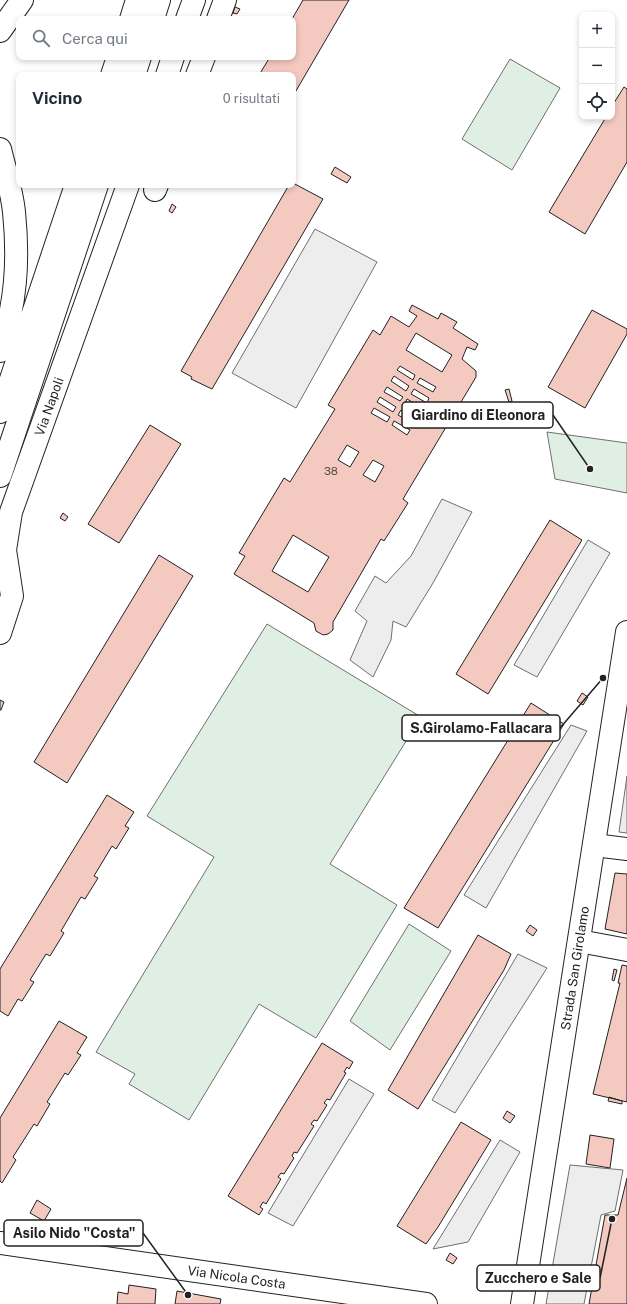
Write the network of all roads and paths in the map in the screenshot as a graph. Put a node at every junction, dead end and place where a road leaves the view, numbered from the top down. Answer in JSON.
{"nodes":[{"id":1,"x":22,"y":0,"type":"edge"},
{"id":2,"x":137,"y":0,"type":"edge"},
{"id":3,"x":159,"y":0,"type":"edge"},
{"id":4,"x":194,"y":0,"type":"edge"},
{"id":5,"x":225,"y":0,"type":"edge"},
{"id":6,"x":132,"y":16,"type":"edge"},
{"id":7,"x":154,"y":16,"type":"edge"},
{"id":8,"x":188,"y":16,"type":"edge"},
{"id":9,"x":219,"y":16,"type":"edge"},
{"id":10,"x":0,"y":31,"type":"edge"},
{"id":11,"x":117,"y":60,"type":"edge"},
{"id":12,"x":139,"y":60,"type":"edge"},
{"id":13,"x":172,"y":60,"type":"edge"},
{"id":14,"x":203,"y":60,"type":"edge"},
{"id":15,"x":113,"y":72,"type":"edge"},
{"id":16,"x":135,"y":72,"type":"edge"},
{"id":17,"x":168,"y":72,"type":"edge"},
{"id":18,"x":198,"y":72,"type":"edge"},
{"id":19,"x":0,"y":149,"type":"edge"},
{"id":20,"x":75,"y":188,"type":"edge"},
{"id":21,"x":97,"y":188,"type":"edge"},
{"id":22,"x":127,"y":188,"type":"edge"},
{"id":23,"x":0,"y":351,"type":"edge"},
{"id":24,"x":0,"y":412,"type":"edge"},
{"id":25,"x":0,"y":476,"type":"edge"},
{"id":26,"x":627,"y":632,"type":"edge"},
{"id":27,"x":0,"y":633,"type":"edge"},
{"id":28,"x":594,"y":845,"type":"junction"},
{"id":29,"x":627,"y":849,"type":"edge"},
{"id":30,"x":579,"y":941,"type":"junction"},
{"id":31,"x":627,"y":950,"type":"edge"},
{"id":32,"x":0,"y":1244,"type":"edge"},
{"id":33,"x":426,"y":1304,"type":"edge"},
{"id":34,"x":522,"y":1304,"type":"edge"}],
"edges":[{"from":1,"to":10,"type":"main road"},
{"from":2,"to":6,"type":"main road"},
{"from":3,"to":7,"type":"main road"},
{"from":4,"to":8,"type":"main road"},
{"from":5,"to":9,"type":"main road"},
{"from":11,"to":15,"type":"main road"},
{"from":12,"to":16,"type":"main road"},
{"from":13,"to":17,"type":"main road"},
{"from":14,"to":18,"type":"main road"},
{"from":19,"to":23,"type":"main road"},
{"from":20,"to":24,"type":"main road"},
{"from":21,"to":25,"type":"main road"},
{"from":22,"to":27,"type":"main road","name":"Via Napoli"},
{"from":26,"to":28,"type":"main road","name":"Strada San Girolamo"},
{"from":28,"to":29,"type":"main road"},
{"from":28,"to":30,"type":"main road","name":"Strada San Girolamo"},
{"from":30,"to":31,"type":"main road"},
{"from":30,"to":34,"type":"main road","name":"Strada San Girolamo"},
{"from":32,"to":33,"type":"main road","name":"Via Nicola Costa"}]}
